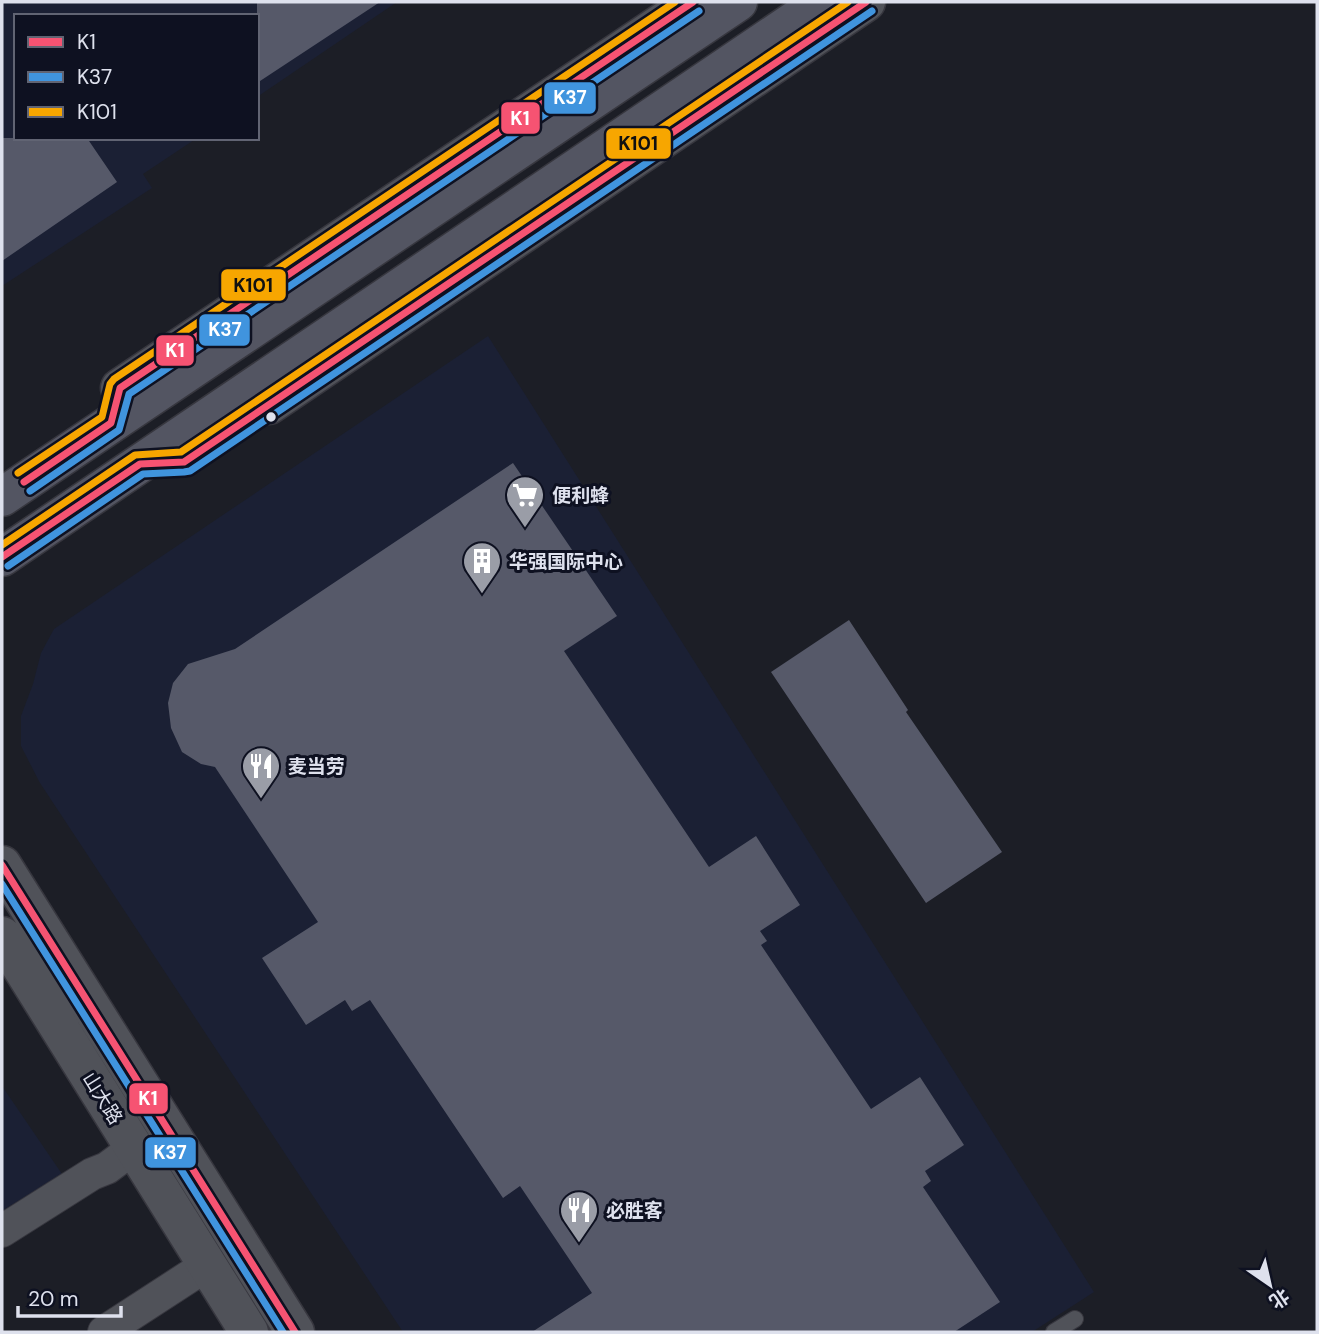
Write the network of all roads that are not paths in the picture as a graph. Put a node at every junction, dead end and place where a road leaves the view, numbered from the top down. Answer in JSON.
{"nodes":[{"id":1,"x":693,"y":2,"type":"edge"},
{"id":2,"x":738,"y":2,"type":"edge"},
{"id":3,"x":822,"y":2,"type":"edge"},
{"id":4,"x":866,"y":2,"type":"edge"},
{"id":5,"x":269,"y":405,"type":"joint"},
{"id":6,"x":115,"y":406,"type":"junction"},
{"id":7,"x":184,"y":462,"type":"joint"},
{"id":8,"x":141,"y":464,"type":"junction"},
{"id":9,"x":2,"y":497,"type":"edge"},
{"id":10,"x":2,"y":557,"type":"edge"},
{"id":11,"x":2,"y":865,"type":"edge"},
{"id":12,"x":2,"y":936,"type":"edge"},
{"id":13,"x":134,"y":1148,"type":"junction"},
{"id":14,"x":2,"y":1231,"type":"edge"},
{"id":15,"x":206,"y":1265,"type":"junction"},
{"id":16,"x":1075,"y":1319,"type":"dead end"},
{"id":17,"x":104,"y":1332,"type":"edge"},
{"id":18,"x":248,"y":1332,"type":"edge"},
{"id":19,"x":295,"y":1332,"type":"edge"},
{"id":20,"x":1054,"y":1332,"type":"edge"}],
"edges":[{"from":1,"to":6,"type":"street"},
{"from":2,"to":6,"type":"main road"},
{"from":3,"to":8,"type":"main road"},
{"from":4,"to":5,"type":"street"},
{"from":5,"to":7,"type":"lane"},
{"from":6,"to":9,"type":"main road"},
{"from":7,"to":8,"type":"main road"},
{"from":8,"to":10,"type":"main road"},
{"from":11,"to":19,"type":"street","name":"山大路"},
{"from":12,"to":13,"type":"street","name":"山大路"},
{"from":13,"to":14,"type":"street"},
{"from":13,"to":15,"type":"street","name":"山大路"},
{"from":15,"to":17,"type":"street"},
{"from":15,"to":18,"type":"street","name":"山大路"},
{"from":16,"to":20,"type":"lane"}]}
